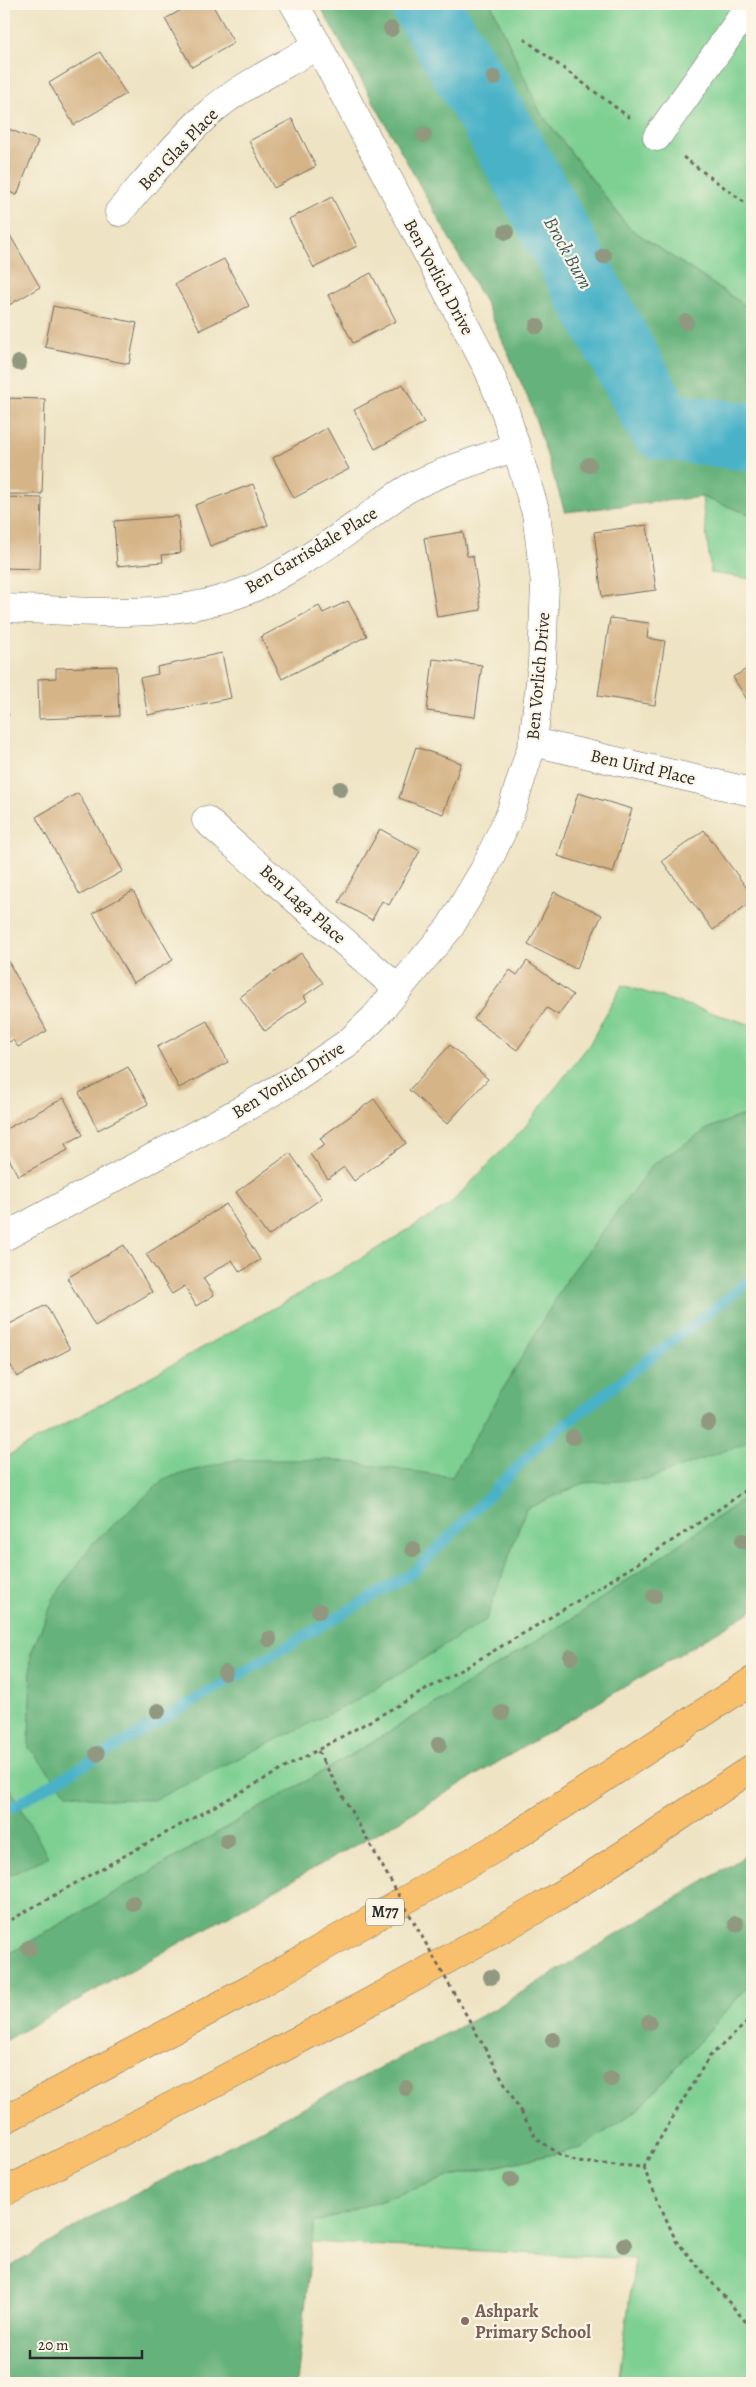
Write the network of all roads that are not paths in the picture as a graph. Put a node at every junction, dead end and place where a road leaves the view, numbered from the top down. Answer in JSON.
{"nodes":[{"id":1,"x":294,"y":4,"type":"edge"},
{"id":2,"x":751,"y":4,"type":"edge"},
{"id":3,"x":318,"y":45,"type":"junction"},
{"id":4,"x":657,"y":137,"type":"dead end"},
{"id":5,"x":119,"y":212,"type":"dead end"},
{"id":6,"x":516,"y":447,"type":"junction"},
{"id":7,"x":4,"y":608,"type":"edge"},
{"id":8,"x":533,"y":742,"type":"junction"},
{"id":9,"x":752,"y":792,"type":"edge"},
{"id":10,"x":206,"y":820,"type":"dead end"},
{"id":11,"x":398,"y":989,"type":"junction"},
{"id":12,"x":4,"y":1237,"type":"edge"},
{"id":13,"x":752,"y":1681,"type":"edge"},
{"id":14,"x":752,"y":1768,"type":"edge"},
{"id":15,"x":4,"y":2120,"type":"edge"},
{"id":16,"x":4,"y":2192,"type":"edge"}],
"edges":[{"from":1,"to":3,"type":"street","name":"Ben Vorlich Drive"},
{"from":2,"to":4,"type":"street"},
{"from":3,"to":5,"type":"street","name":"Ben Glas Place"},
{"from":3,"to":6,"type":"street","name":"Ben Vorlich Drive"},
{"from":6,"to":7,"type":"street","name":"Ben Garrisdale Place"},
{"from":6,"to":8,"type":"street","name":"Ben Vorlich Drive"},
{"from":8,"to":9,"type":"street","name":"Ben Uird Place"},
{"from":8,"to":11,"type":"street","name":"Ben Vorlich Drive"},
{"from":10,"to":11,"type":"street","name":"Ben Laga Place"},
{"from":11,"to":12,"type":"street","name":"Ben Vorlich Drive"},
{"from":13,"to":15,"type":"highway","number":"M77"},
{"from":14,"to":16,"type":"highway"}]}
